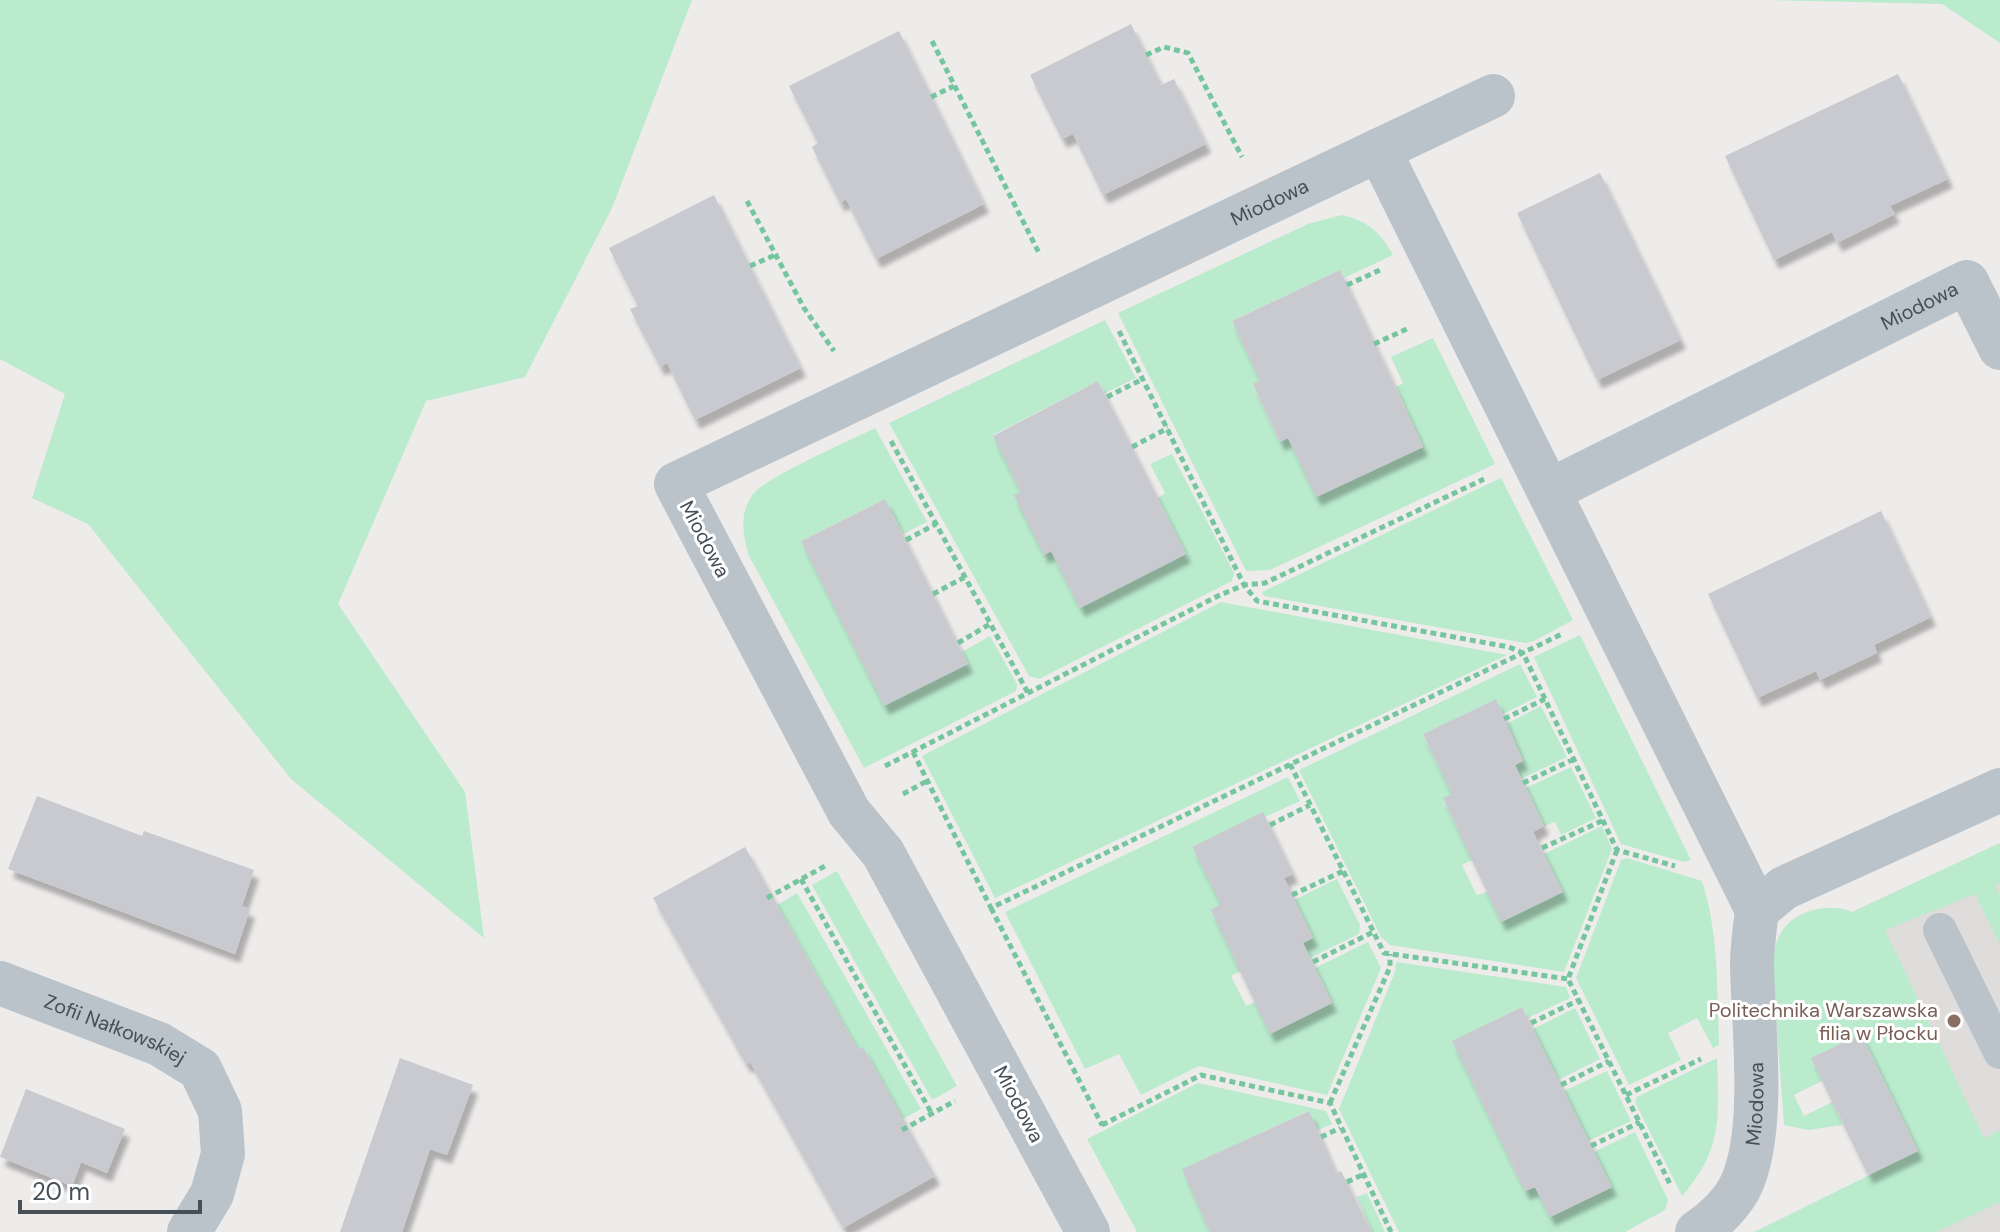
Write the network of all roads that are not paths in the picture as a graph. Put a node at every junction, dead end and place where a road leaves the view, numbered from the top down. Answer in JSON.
{"nodes":[{"id":1,"x":1493,"y":96,"type":"dead end"},
{"id":2,"x":1379,"y":150,"type":"junction"},
{"id":3,"x":2000,"y":348,"type":"edge"},
{"id":4,"x":1540,"y":474,"type":"junction"},
{"id":5,"x":2000,"y":790,"type":"edge"},
{"id":6,"x":1757,"y":910,"type":"junction"},
{"id":7,"x":1940,"y":930,"type":"dead end"},
{"id":8,"x":0,"y":983,"type":"edge"},
{"id":9,"x":2000,"y":1052,"type":"edge"},
{"id":10,"x":189,"y":1232,"type":"edge"},
{"id":11,"x":1088,"y":1232,"type":"edge"},
{"id":12,"x":1697,"y":1232,"type":"edge"}],
"edges":[{"from":1,"to":2,"type":"street","name":"Miodowa"},
{"from":2,"to":4,"type":"street"},
{"from":2,"to":11,"type":"street","name":"Miodowa"},
{"from":3,"to":4,"type":"street","name":"Miodowa"},
{"from":4,"to":6,"type":"street"},
{"from":5,"to":6,"type":"street"},
{"from":6,"to":12,"type":"street","name":"Miodowa"},
{"from":7,"to":9,"type":"lane"},
{"from":8,"to":10,"type":"street","name":"Zofii Nałkowskiej"}]}
